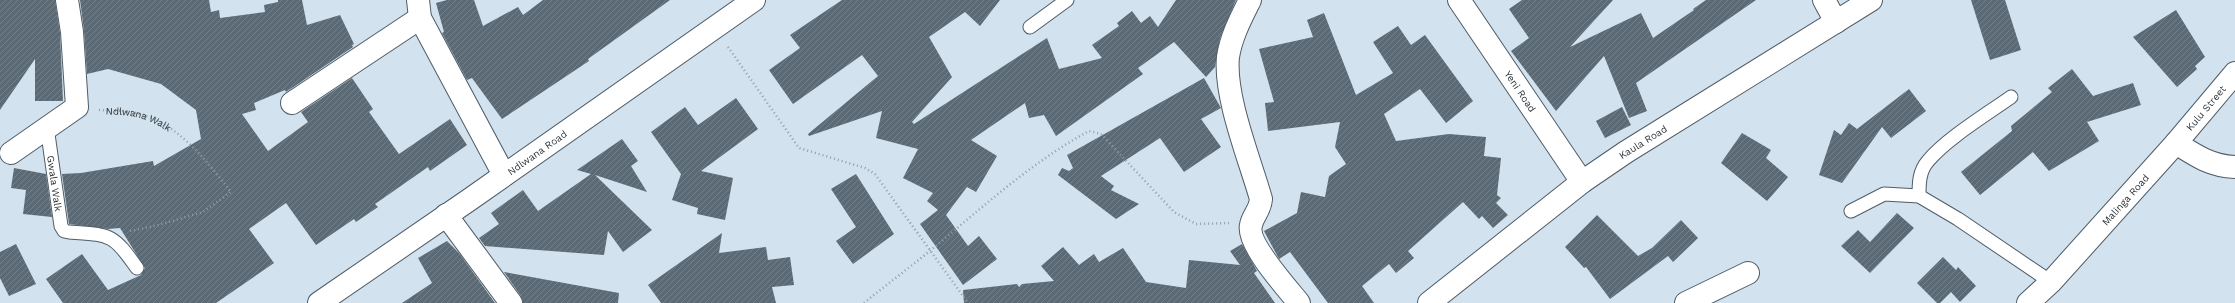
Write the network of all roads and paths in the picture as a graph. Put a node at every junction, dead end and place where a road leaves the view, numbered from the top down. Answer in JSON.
{"nodes":[{"id":1,"x":67,"y":0,"type":"edge"},
{"id":2,"x":754,"y":0,"type":"edge"},
{"id":3,"x":1067,"y":0,"type":"edge"},
{"id":4,"x":1250,"y":0,"type":"edge"},
{"id":5,"x":1460,"y":0,"type":"edge"},
{"id":6,"x":1824,"y":0,"type":"edge"},
{"id":7,"x":1871,"y":0,"type":"edge"},
{"id":8,"x":419,"y":9,"type":"edge"},
{"id":9,"x":1836,"y":22,"type":"junction"},
{"id":10,"x":1030,"y":27,"type":"dead end"},
{"id":11,"x":714,"y":29,"type":"junction"},
{"id":12,"x":2235,"y":73,"type":"edge"},
{"id":13,"x":2011,"y":97,"type":"dead end"},
{"id":14,"x":292,"y":104,"type":"dead end"},
{"id":15,"x":77,"y":107,"type":"junction"},
{"id":16,"x":47,"y":127,"type":"junction"},
{"id":17,"x":2176,"y":143,"type":"junction"},
{"id":18,"x":11,"y":153,"type":"dead end"},
{"id":19,"x":2235,"y":167,"type":"edge"},
{"id":20,"x":504,"y":175,"type":"junction"},
{"id":21,"x":1582,"y":182,"type":"junction"},
{"id":22,"x":1919,"y":196,"type":"junction"},
{"id":23,"x":1851,"y":210,"type":"dead end"},
{"id":24,"x":446,"y":214,"type":"junction"},
{"id":25,"x":1251,"y":224,"type":"junction"},
{"id":26,"x":107,"y":235,"type":"junction"},
{"id":27,"x":930,"y":251,"type":"junction"},
{"id":28,"x":137,"y":268,"type":"dead end"},
{"id":29,"x":1748,"y":273,"type":"dead end"},
{"id":30,"x":2051,"y":282,"type":"junction"},
{"id":31,"x":319,"y":303,"type":"edge"},
{"id":32,"x":511,"y":303,"type":"edge"},
{"id":33,"x":864,"y":303,"type":"edge"},
{"id":34,"x":968,"y":303,"type":"edge"},
{"id":35,"x":1299,"y":303,"type":"edge"},
{"id":36,"x":1429,"y":303,"type":"edge"},
{"id":37,"x":1686,"y":303,"type":"edge"},
{"id":38,"x":2028,"y":303,"type":"edge"}],
"edges":[{"from":1,"to":15,"type":"street"},
{"from":2,"to":11,"type":"street","name":"Ndlwana Road"},
{"from":3,"to":10,"type":"lane"},
{"from":4,"to":25,"type":"street"},
{"from":5,"to":21,"type":"street","name":"Yeni Road"},
{"from":6,"to":9,"type":"street"},
{"from":7,"to":9,"type":"street","name":"Kaula Road"},
{"from":8,"to":14,"type":"street"},
{"from":8,"to":20,"type":"street"},
{"from":9,"to":21,"type":"street","name":"Kaula Road"},
{"from":11,"to":20,"type":"street","name":"Ndlwana Road"},
{"from":11,"to":27,"type":"path"},
{"from":12,"to":17,"type":"street","name":"Kulu Street"},
{"from":13,"to":22,"type":"lane"},
{"from":15,"to":16,"type":"street"},
{"from":15,"to":26,"type":"path","name":"Ndlwana Walk"},
{"from":16,"to":18,"type":"street"},
{"from":16,"to":26,"type":"lane","name":"Gwala Walk"},
{"from":17,"to":19,"type":"street"},
{"from":17,"to":30,"type":"street","name":"Malinga Road"},
{"from":20,"to":24,"type":"street","name":"Ndlwana Road"},
{"from":21,"to":36,"type":"street","name":"Kaula Road"},
{"from":22,"to":23,"type":"lane"},
{"from":22,"to":30,"type":"lane"},
{"from":24,"to":31,"type":"street","name":"Ndlwana Road"},
{"from":24,"to":32,"type":"street"},
{"from":25,"to":27,"type":"path"},
{"from":25,"to":35,"type":"street"},
{"from":26,"to":28,"type":"lane"},
{"from":27,"to":33,"type":"path"},
{"from":27,"to":34,"type":"path"},
{"from":29,"to":37,"type":"street"},
{"from":30,"to":38,"type":"street","name":"Malinga Road"}]}
